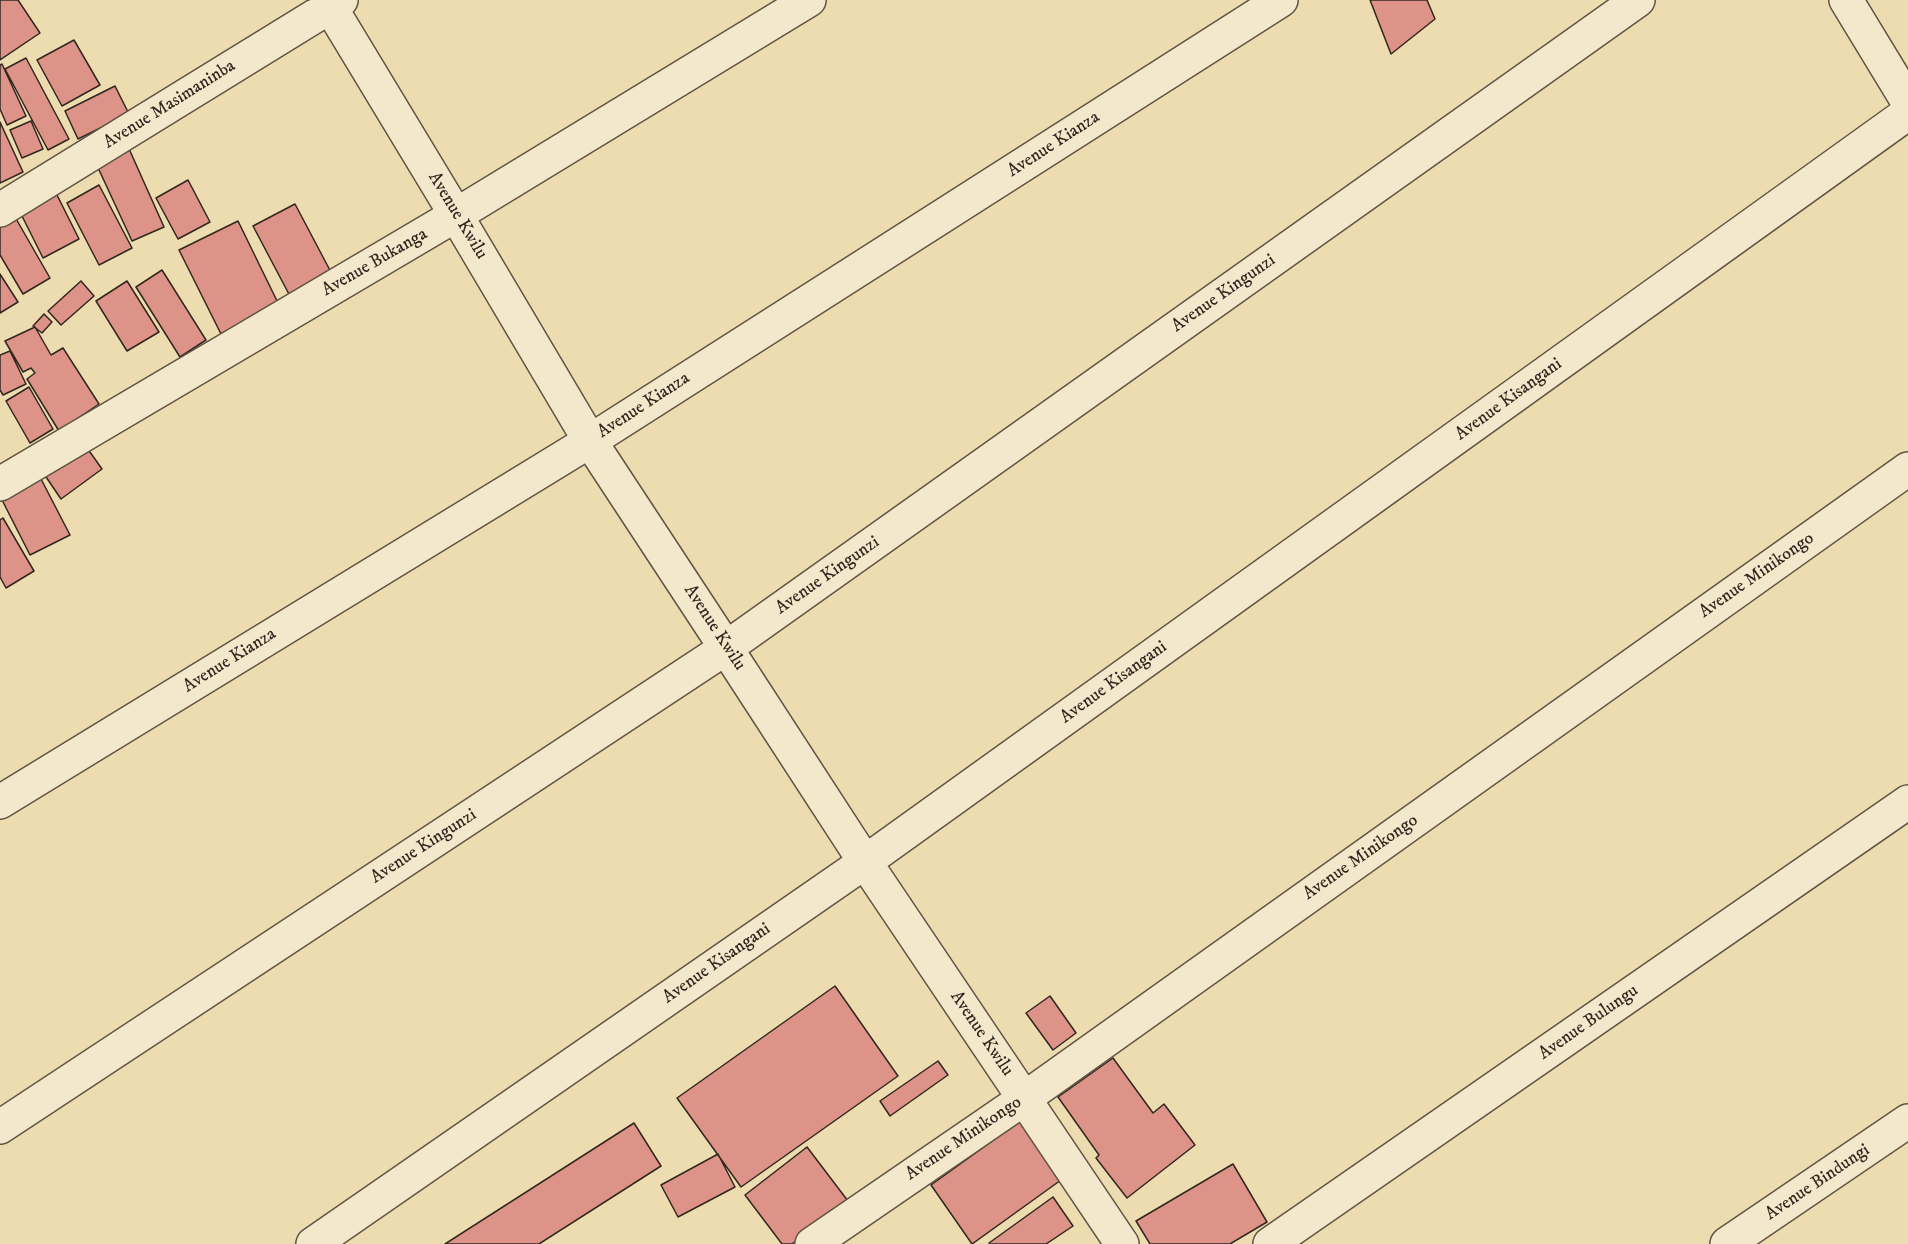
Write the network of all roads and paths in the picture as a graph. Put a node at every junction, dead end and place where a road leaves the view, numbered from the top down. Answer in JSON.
{"nodes":[{"id":1,"x":809,"y":0,"type":"edge"},
{"id":2,"x":1281,"y":0,"type":"edge"},
{"id":3,"x":1638,"y":0,"type":"edge"},
{"id":4,"x":1846,"y":0,"type":"edge"},
{"id":5,"x":332,"y":2,"type":"edge"},
{"id":6,"x":1908,"y":102,"type":"edge"},
{"id":7,"x":1908,"y":113,"type":"edge"},
{"id":8,"x":0,"y":210,"type":"edge"},
{"id":9,"x":456,"y":215,"type":"junction"},
{"id":10,"x":590,"y":441,"type":"junction"},
{"id":11,"x":1908,"y":469,"type":"edge"},
{"id":12,"x":0,"y":484,"type":"edge"},
{"id":13,"x":726,"y":648,"type":"junction"},
{"id":14,"x":0,"y":802,"type":"edge"},
{"id":15,"x":1908,"y":802,"type":"edge"},
{"id":16,"x":865,"y":862,"type":"junction"},
{"id":17,"x":1025,"y":1098,"type":"junction"},
{"id":18,"x":1908,"y":1121,"type":"edge"},
{"id":19,"x":0,"y":1127,"type":"edge"},
{"id":20,"x":313,"y":1244,"type":"edge"},
{"id":21,"x":812,"y":1244,"type":"edge"},
{"id":22,"x":1122,"y":1244,"type":"edge"},
{"id":23,"x":1270,"y":1244,"type":"edge"},
{"id":24,"x":1727,"y":1244,"type":"edge"}],
"edges":[{"from":1,"to":9,"type":"street","name":"Avenue Bukanga"},
{"from":2,"to":10,"type":"street","name":"Avenue Kianza"},
{"from":3,"to":13,"type":"street","name":"Avenue Kingunzi"},
{"from":4,"to":6,"type":"street"},
{"from":5,"to":8,"type":"street","name":"Avenue Masimaninba"},
{"from":5,"to":9,"type":"street","name":"Avenue Kwilu"},
{"from":7,"to":16,"type":"street","name":"Avenue Kisangani"},
{"from":9,"to":10,"type":"street","name":"Avenue Kwilu"},
{"from":9,"to":12,"type":"street","name":"Avenue Bukanga"},
{"from":10,"to":13,"type":"street","name":"Avenue Kwilu"},
{"from":10,"to":14,"type":"street","name":"Avenue Kianza"},
{"from":11,"to":17,"type":"street","name":"Avenue Minikongo"},
{"from":13,"to":16,"type":"street","name":"Avenue Kwilu"},
{"from":13,"to":19,"type":"street","name":"Avenue Kingunzi"},
{"from":15,"to":23,"type":"street","name":"Avenue Bulungu"},
{"from":16,"to":17,"type":"street","name":"Avenue Kwilu"},
{"from":16,"to":20,"type":"street","name":"Avenue Kisangani"},
{"from":17,"to":21,"type":"street","name":"Avenue Minikongo"},
{"from":17,"to":22,"type":"street","name":"Avenue Kwilu"},
{"from":18,"to":24,"type":"street","name":"Avenue Bindungi"}]}
